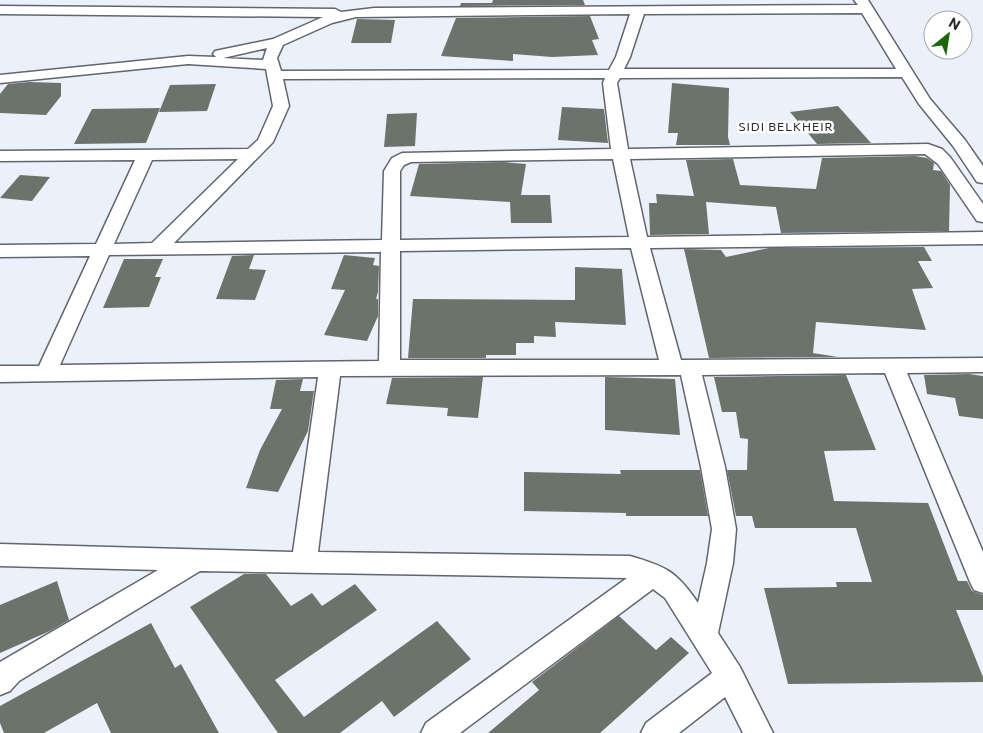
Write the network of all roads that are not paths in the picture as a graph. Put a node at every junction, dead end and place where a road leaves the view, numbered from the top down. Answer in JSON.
{"nodes":[{"id":1,"x":864,"y":5,"type":"edge"},
{"id":2,"x":236,"y":6,"type":"edge"},
{"id":3,"x":604,"y":6,"type":"edge"},
{"id":4,"x":0,"y":10,"type":"edge"},
{"id":5,"x":638,"y":11,"type":"junction"},
{"id":6,"x":356,"y":13,"type":"junction"},
{"id":7,"x":277,"y":42,"type":"junction"},
{"id":8,"x":188,"y":60,"type":"junction"},
{"id":9,"x":273,"y":70,"type":"junction"},
{"id":10,"x":906,"y":72,"type":"junction"},
{"id":11,"x":613,"y":74,"type":"junction"},
{"id":12,"x":0,"y":78,"type":"edge"},
{"id":13,"x":620,"y":153,"type":"junction"},
{"id":14,"x":146,"y":154,"type":"junction"},
{"id":15,"x":252,"y":154,"type":"junction"},
{"id":16,"x":0,"y":156,"type":"edge"},
{"id":17,"x":983,"y":178,"type":"edge"},
{"id":18,"x":983,"y":217,"type":"edge"},
{"id":19,"x":983,"y":238,"type":"edge"},
{"id":20,"x":639,"y":242,"type":"junction"},
{"id":21,"x":391,"y":247,"type":"junction"},
{"id":22,"x":156,"y":250,"type":"junction"},
{"id":23,"x":0,"y":251,"type":"edge"},
{"id":24,"x":100,"y":251,"type":"junction"},
{"id":25,"x":983,"y":365,"type":"edge"},
{"id":26,"x":893,"y":366,"type":"junction"},
{"id":27,"x":389,"y":368,"type":"junction"},
{"id":28,"x":681,"y":368,"type":"junction"},
{"id":29,"x":330,"y":369,"type":"junction"},
{"id":30,"x":0,"y":374,"type":"edge"},
{"id":31,"x":46,"y":374,"type":"junction"},
{"id":32,"x":0,"y":554,"type":"edge"},
{"id":33,"x":197,"y":560,"type":"junction"},
{"id":34,"x":304,"y":563,"type":"junction"},
{"id":35,"x":653,"y":574,"type":"junction"},
{"id":36,"x":983,"y":582,"type":"edge"},
{"id":37,"x":704,"y":633,"type":"junction"},
{"id":38,"x":730,"y":676,"type":"junction"},
{"id":39,"x":0,"y":682,"type":"edge"},
{"id":40,"x":436,"y":733,"type":"edge"},
{"id":41,"x":656,"y":733,"type":"edge"},
{"id":42,"x":758,"y":733,"type":"edge"}],
"edges":[{"from":1,"to":5,"type":"street"},
{"from":1,"to":10,"type":"street"},
{"from":2,"to":4,"type":"street"},
{"from":2,"to":6,"type":"street"},
{"from":3,"to":5,"type":"street"},
{"from":3,"to":6,"type":"street"},
{"from":5,"to":11,"type":"street"},
{"from":6,"to":7,"type":"street"},
{"from":7,"to":8,"type":"street"},
{"from":7,"to":9,"type":"street"},
{"from":8,"to":9,"type":"street"},
{"from":8,"to":12,"type":"street"},
{"from":9,"to":11,"type":"street"},
{"from":9,"to":15,"type":"street"},
{"from":10,"to":11,"type":"street"},
{"from":10,"to":17,"type":"street"},
{"from":11,"to":13,"type":"street"},
{"from":13,"to":18,"type":"street"},
{"from":13,"to":20,"type":"street"},
{"from":13,"to":21,"type":"street"},
{"from":14,"to":15,"type":"street"},
{"from":14,"to":16,"type":"street"},
{"from":14,"to":24,"type":"street"},
{"from":15,"to":22,"type":"street"},
{"from":19,"to":20,"type":"street"},
{"from":20,"to":21,"type":"street"},
{"from":20,"to":28,"type":"street"},
{"from":21,"to":22,"type":"street"},
{"from":21,"to":27,"type":"street"},
{"from":22,"to":24,"type":"street"},
{"from":23,"to":24,"type":"street"},
{"from":24,"to":31,"type":"street"},
{"from":25,"to":26,"type":"street"},
{"from":26,"to":28,"type":"street"},
{"from":26,"to":36,"type":"street"},
{"from":27,"to":28,"type":"street"},
{"from":27,"to":29,"type":"street"},
{"from":28,"to":37,"type":"street"},
{"from":29,"to":31,"type":"street"},
{"from":29,"to":34,"type":"street"},
{"from":30,"to":31,"type":"street"},
{"from":32,"to":33,"type":"street"},
{"from":33,"to":34,"type":"street"},
{"from":33,"to":39,"type":"street"},
{"from":34,"to":35,"type":"street"},
{"from":35,"to":37,"type":"street"},
{"from":35,"to":40,"type":"street"},
{"from":37,"to":38,"type":"street"},
{"from":38,"to":41,"type":"street"},
{"from":38,"to":42,"type":"street"}]}
